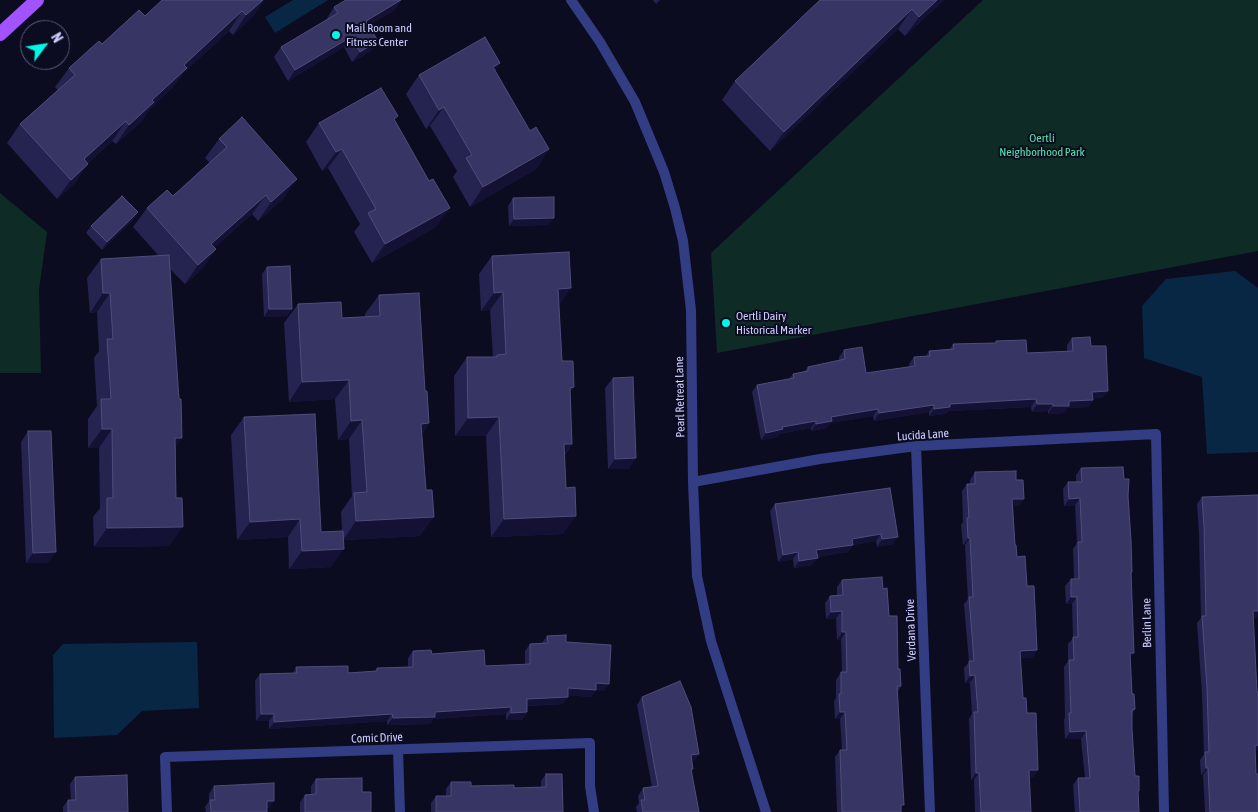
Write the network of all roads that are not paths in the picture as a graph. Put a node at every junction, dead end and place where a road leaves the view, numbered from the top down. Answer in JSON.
{"nodes":[{"id":1,"x":36,"y":0,"type":"edge"},
{"id":2,"x":571,"y":0,"type":"edge"},
{"id":3,"x":0,"y":34,"type":"edge"},
{"id":4,"x":1156,"y":434,"type":"joint"},
{"id":5,"x":916,"y":446,"type":"junction"},
{"id":6,"x":693,"y":482,"type":"junction"},
{"id":7,"x":398,"y":750,"type":"junction"},
{"id":8,"x":167,"y":812,"type":"edge"},
{"id":9,"x":400,"y":812,"type":"edge"},
{"id":10,"x":594,"y":812,"type":"edge"},
{"id":11,"x":766,"y":812,"type":"edge"},
{"id":12,"x":930,"y":812,"type":"edge"},
{"id":13,"x":1164,"y":812,"type":"edge"}],
"edges":[{"from":1,"to":3,"type":"main road"},
{"from":2,"to":6,"type":"street","name":"Pearl Retreat Lane"},
{"from":4,"to":5,"type":"street","name":"Lucida Lane"},
{"from":4,"to":13,"type":"street","name":"Berlin Lane"},
{"from":5,"to":6,"type":"street","name":"Lucida Lane"},
{"from":5,"to":12,"type":"street","name":"Verdana Drive"},
{"from":6,"to":11,"type":"street","name":"Pearl Retreat Lane"},
{"from":7,"to":8,"type":"street","name":"Comic Drive"},
{"from":7,"to":9,"type":"street"},
{"from":7,"to":10,"type":"street","name":"Comic Drive"}]}
